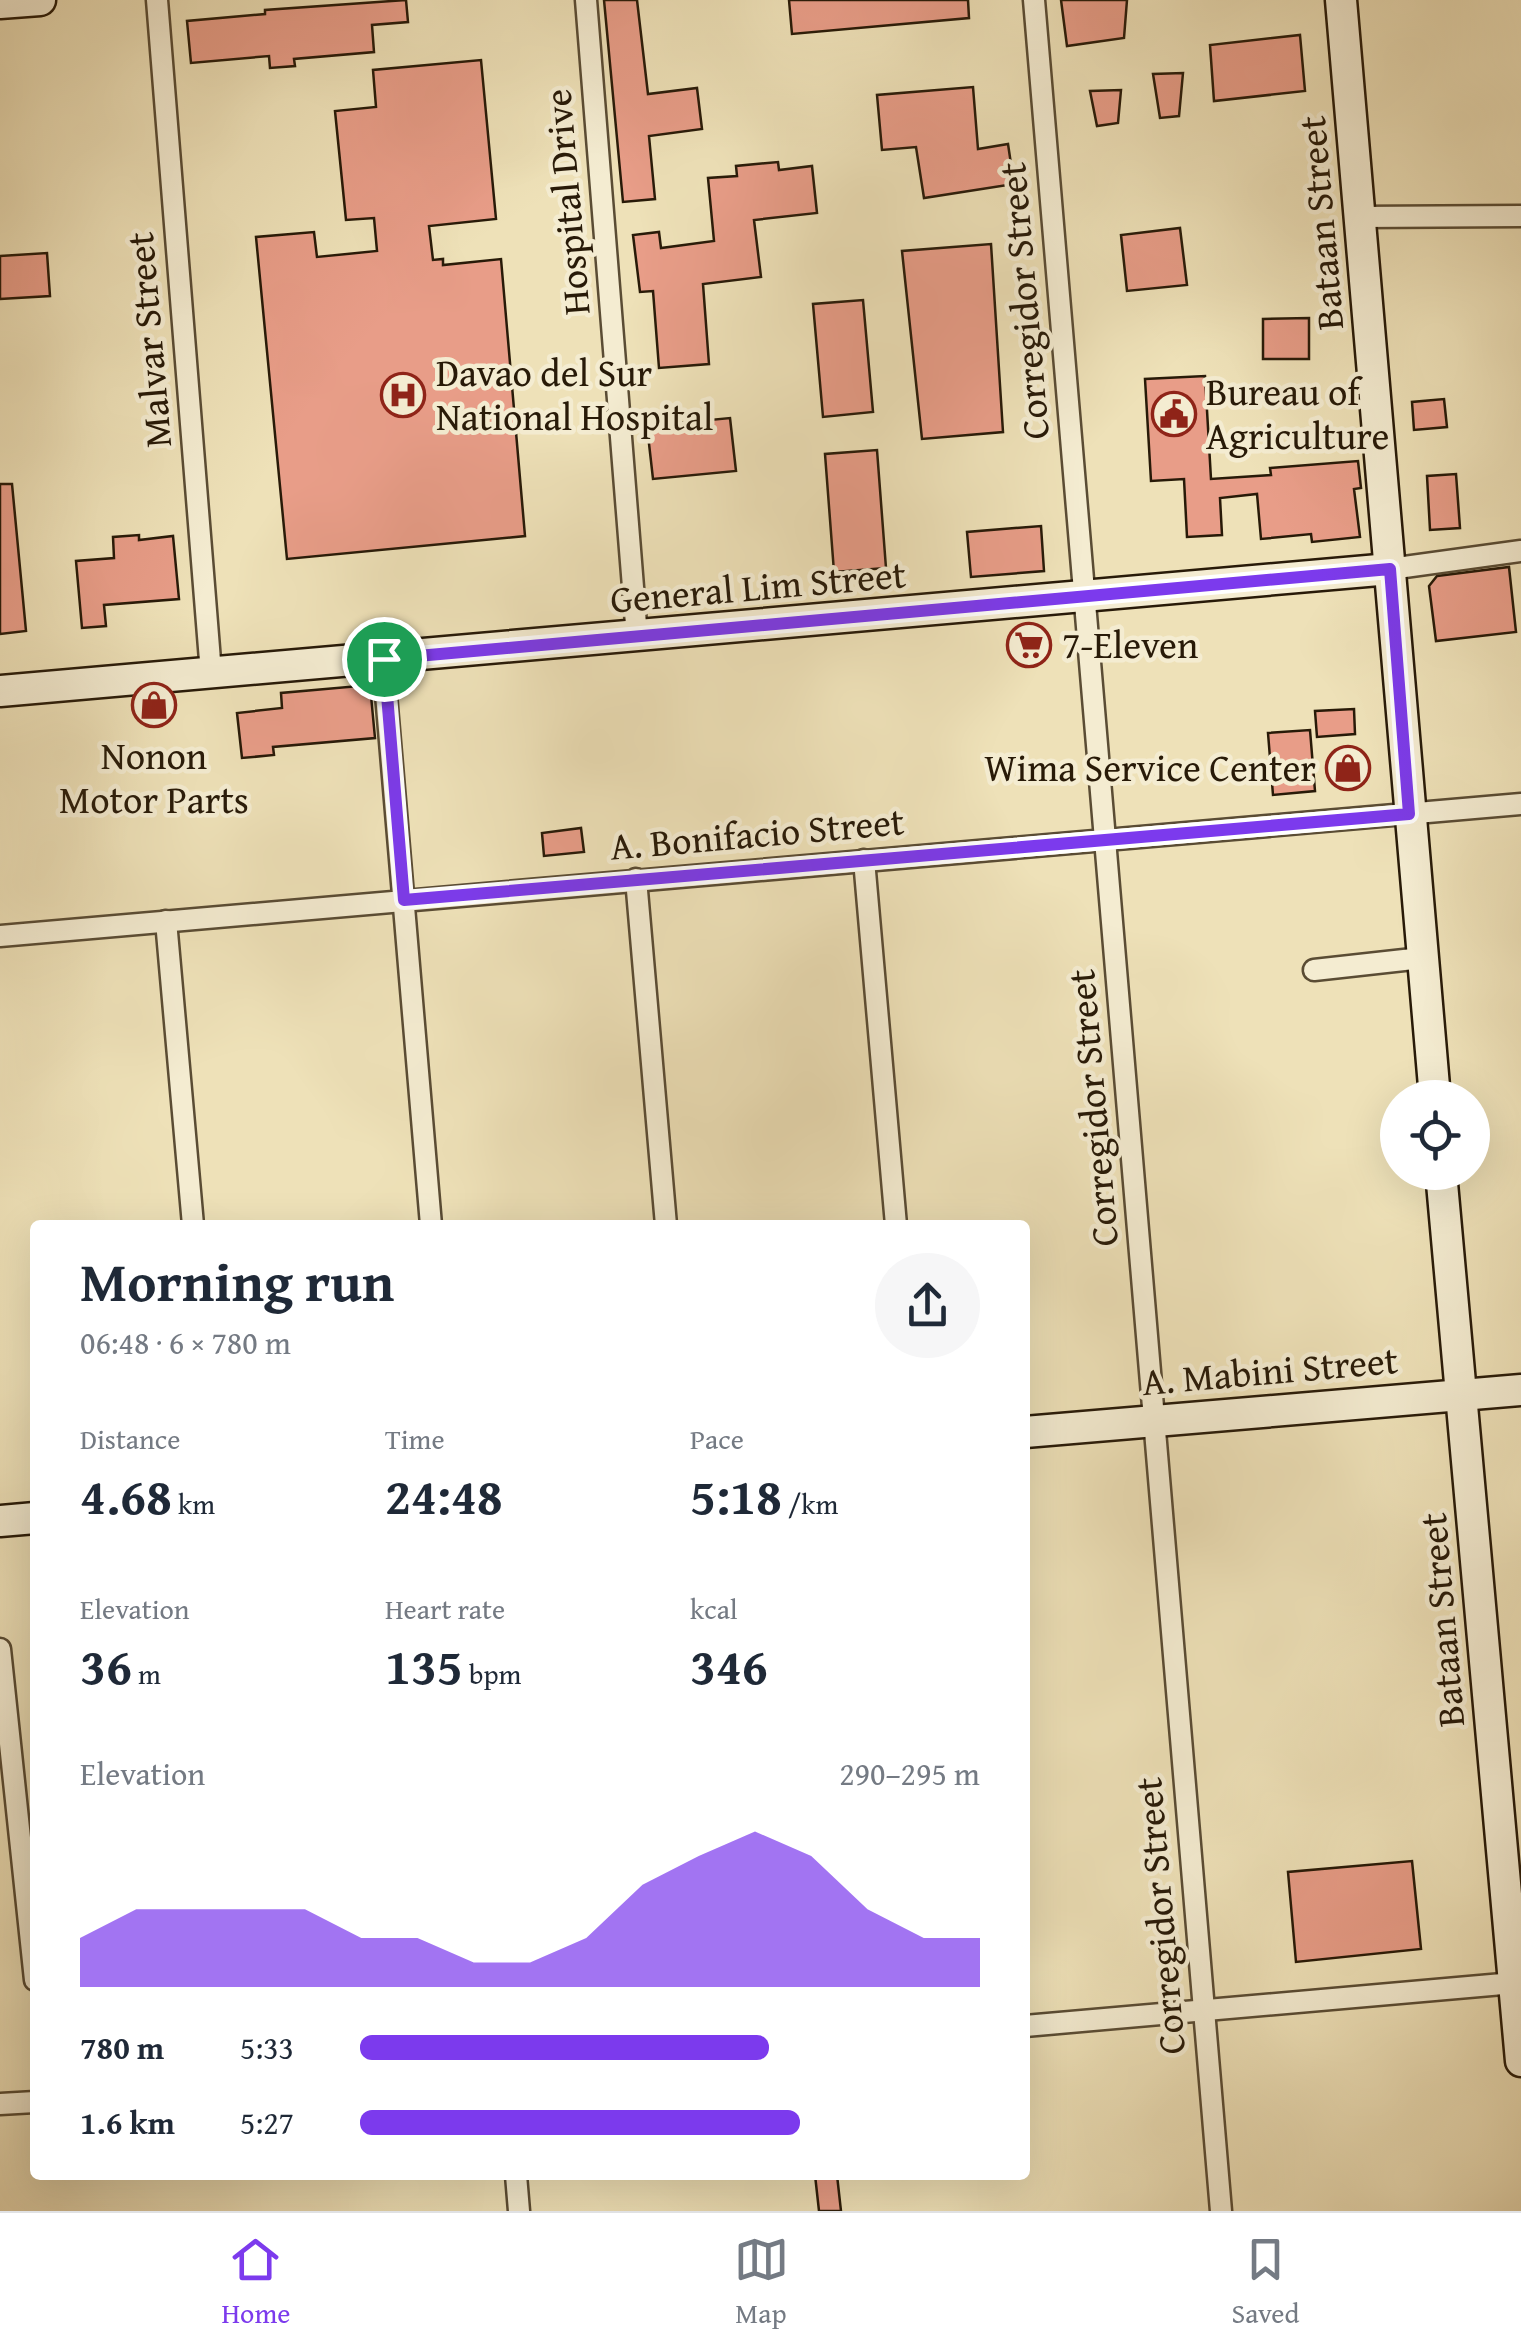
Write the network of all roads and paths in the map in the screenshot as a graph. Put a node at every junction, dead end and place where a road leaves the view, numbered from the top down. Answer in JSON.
{"nodes":[{"id":1,"x":40,"y":0,"type":"edge"},
{"id":2,"x":157,"y":0,"type":"edge"},
{"id":3,"x":586,"y":0,"type":"edge"},
{"id":4,"x":1034,"y":0,"type":"edge"},
{"id":5,"x":1341,"y":0,"type":"edge"},
{"id":6,"x":0,"y":4,"type":"edge"},
{"id":7,"x":1521,"y":216,"type":"edge"},
{"id":8,"x":1360,"y":217,"type":"junction"},
{"id":9,"x":1521,"y":552,"type":"edge"},
{"id":10,"x":1390,"y":569,"type":"junction"},
{"id":11,"x":1085,"y":599,"type":"junction"},
{"id":12,"x":638,"y":637,"type":"junction"},
{"id":13,"x":384,"y":659,"type":"junction"},
{"id":14,"x":211,"y":674,"type":"junction"},
{"id":15,"x":0,"y":691,"type":"edge"},
{"id":16,"x":1521,"y":804,"type":"edge"},
{"id":17,"x":1409,"y":814,"type":"junction"},
{"id":18,"x":1105,"y":838,"type":"junction"},
{"id":19,"x":864,"y":860,"type":"junction"},
{"id":20,"x":636,"y":880,"type":"junction"},
{"id":21,"x":404,"y":900,"type":"junction"},
{"id":22,"x":166,"y":921,"type":"junction"},
{"id":23,"x":0,"y":936,"type":"edge"},
{"id":24,"x":1422,"y":958,"type":"junction"},
{"id":25,"x":1314,"y":970,"type":"dead end"},
{"id":26,"x":1433,"y":1080,"type":"edge"},
{"id":27,"x":1444,"y":1190,"type":"edge"},
{"id":28,"x":192,"y":1220,"type":"edge"},
{"id":29,"x":432,"y":1220,"type":"edge"},
{"id":30,"x":666,"y":1220,"type":"edge"},
{"id":31,"x":896,"y":1220,"type":"edge"},
{"id":32,"x":1521,"y":1390,"type":"edge"},
{"id":33,"x":1462,"y":1395,"type":"junction"},
{"id":34,"x":1154,"y":1421,"type":"junction"},
{"id":35,"x":1030,"y":1432,"type":"edge"},
{"id":36,"x":30,"y":1518,"type":"edge"},
{"id":37,"x":0,"y":1521,"type":"edge"},
{"id":38,"x":0,"y":1649,"type":"edge"},
{"id":39,"x":30,"y":1933,"type":"edge"},
{"id":40,"x":1514,"y":1983,"type":"junction"},
{"id":41,"x":1202,"y":2011,"type":"junction"},
{"id":42,"x":1030,"y":2026,"type":"edge"},
{"id":43,"x":1521,"y":2061,"type":"edge"},
{"id":44,"x":30,"y":2102,"type":"edge"},
{"id":45,"x":0,"y":2104,"type":"edge"},
{"id":46,"x":516,"y":2180,"type":"edge"},
{"id":47,"x":518,"y":2211,"type":"edge"},
{"id":48,"x":1220,"y":2211,"type":"edge"}],
"edges":[{"from":1,"to":6,"type":"street"},
{"from":2,"to":14,"type":"street","name":"Malvar Street"},
{"from":3,"to":12,"type":"street","name":"Hospital Drive"},
{"from":4,"to":11,"type":"street","name":"Corregidor Street"},
{"from":5,"to":8,"type":"street","name":"Bataan Street"},
{"from":7,"to":8,"type":"street"},
{"from":8,"to":10,"type":"street","name":"Bataan Street"},
{"from":9,"to":10,"type":"street","name":"General Lim Street"},
{"from":10,"to":11,"type":"street","name":"General Lim Street"},
{"from":10,"to":17,"type":"street","name":"Bataan Street"},
{"from":11,"to":12,"type":"street","name":"General Lim Street"},
{"from":11,"to":18,"type":"street","name":"Corregidor Street"},
{"from":12,"to":13,"type":"street","name":"General Lim Street"},
{"from":13,"to":14,"type":"street","name":"General Lim Street"},
{"from":13,"to":21,"type":"street"},
{"from":14,"to":15,"type":"street","name":"General Lim Street"},
{"from":16,"to":17,"type":"street","name":"A. Bonifacio Street"},
{"from":17,"to":18,"type":"street","name":"A. Bonifacio Street"},
{"from":17,"to":24,"type":"street","name":"Bataan Street"},
{"from":18,"to":19,"type":"street","name":"A. Bonifacio Street"},
{"from":18,"to":34,"type":"street","name":"Corregidor Street"},
{"from":19,"to":20,"type":"street","name":"A. Bonifacio Street"},
{"from":19,"to":31,"type":"street"},
{"from":20,"to":21,"type":"street","name":"A. Bonifacio Street"},
{"from":20,"to":30,"type":"street"},
{"from":21,"to":22,"type":"street","name":"A. Bonifacio Street"},
{"from":21,"to":29,"type":"street"},
{"from":22,"to":23,"type":"street","name":"A. Bonifacio Street"},
{"from":22,"to":28,"type":"street"},
{"from":24,"to":25,"type":"street"},
{"from":24,"to":26,"type":"street","name":"Bataan Street"},
{"from":27,"to":33,"type":"street","name":"Bataan Street"},
{"from":32,"to":33,"type":"street","name":"A. Mabini Street"},
{"from":33,"to":34,"type":"street","name":"A. Mabini Street"},
{"from":33,"to":40,"type":"street","name":"Bataan Street"},
{"from":34,"to":35,"type":"street","name":"A. Mabini Street"},
{"from":34,"to":41,"type":"street","name":"Corregidor Street"},
{"from":36,"to":37,"type":"street"},
{"from":38,"to":39,"type":"street"},
{"from":40,"to":41,"type":"street"},
{"from":40,"to":43,"type":"street","name":"Bataan Street"},
{"from":41,"to":42,"type":"street"},
{"from":41,"to":48,"type":"street","name":"Corregidor Street"},
{"from":44,"to":45,"type":"street"},
{"from":46,"to":47,"type":"street"}]}
